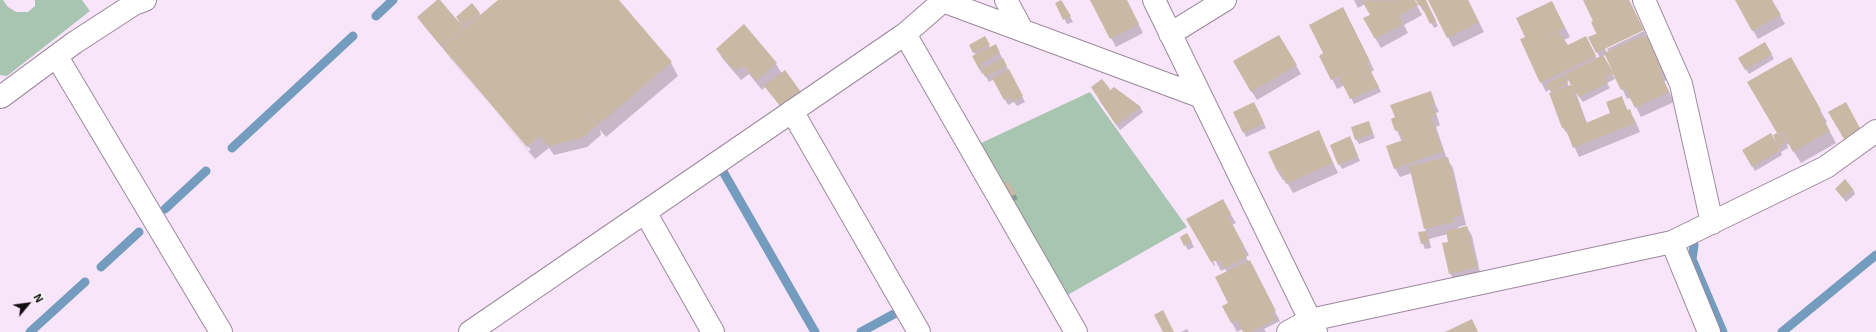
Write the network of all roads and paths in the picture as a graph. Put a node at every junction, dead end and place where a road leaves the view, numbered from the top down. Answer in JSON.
{"nodes":[{"id":1,"x":145,"y":0,"type":"edge"},
{"id":2,"x":1006,"y":0,"type":"edge"},
{"id":3,"x":1154,"y":0,"type":"edge"},
{"id":4,"x":1225,"y":0,"type":"edge"},
{"id":5,"x":1644,"y":0,"type":"edge"},
{"id":6,"x":941,"y":1,"type":"edge"},
{"id":7,"x":1022,"y":30,"type":"junction"},
{"id":8,"x":905,"y":34,"type":"junction"},
{"id":9,"x":1170,"y":34,"type":"junction"},
{"id":10,"x":57,"y":57,"type":"junction"},
{"id":11,"x":0,"y":96,"type":"edge"},
{"id":12,"x":1199,"y":96,"type":"junction"},
{"id":13,"x":792,"y":111,"type":"junction"},
{"id":14,"x":1876,"y":131,"type":"edge"},
{"id":15,"x":645,"y":212,"type":"junction"},
{"id":16,"x":1712,"y":223,"type":"junction"},
{"id":17,"x":1672,"y":242,"type":"junction"},
{"id":18,"x":1313,"y":326,"type":"edge"},
{"id":19,"x":221,"y":332,"type":"edge"},
{"id":20,"x":470,"y":332,"type":"edge"},
{"id":21,"x":713,"y":332,"type":"edge"},
{"id":22,"x":919,"y":332,"type":"edge"},
{"id":23,"x":1076,"y":332,"type":"edge"},
{"id":24,"x":1288,"y":332,"type":"edge"},
{"id":25,"x":1709,"y":332,"type":"edge"}],
"edges":[{"from":1,"to":10,"type":"street"},
{"from":2,"to":7,"type":"street"},
{"from":3,"to":9,"type":"street"},
{"from":4,"to":9,"type":"street"},
{"from":5,"to":16,"type":"street"},
{"from":6,"to":7,"type":"street"},
{"from":6,"to":8,"type":"street"},
{"from":7,"to":12,"type":"street"},
{"from":8,"to":13,"type":"street"},
{"from":8,"to":23,"type":"street"},
{"from":9,"to":12,"type":"street"},
{"from":10,"to":11,"type":"street"},
{"from":10,"to":19,"type":"street"},
{"from":12,"to":18,"type":"street"},
{"from":13,"to":15,"type":"street"},
{"from":13,"to":22,"type":"street"},
{"from":14,"to":16,"type":"street"},
{"from":15,"to":20,"type":"street"},
{"from":15,"to":21,"type":"street"},
{"from":16,"to":17,"type":"street"},
{"from":17,"to":18,"type":"street"},
{"from":17,"to":25,"type":"street"},
{"from":18,"to":24,"type":"street"}]}
